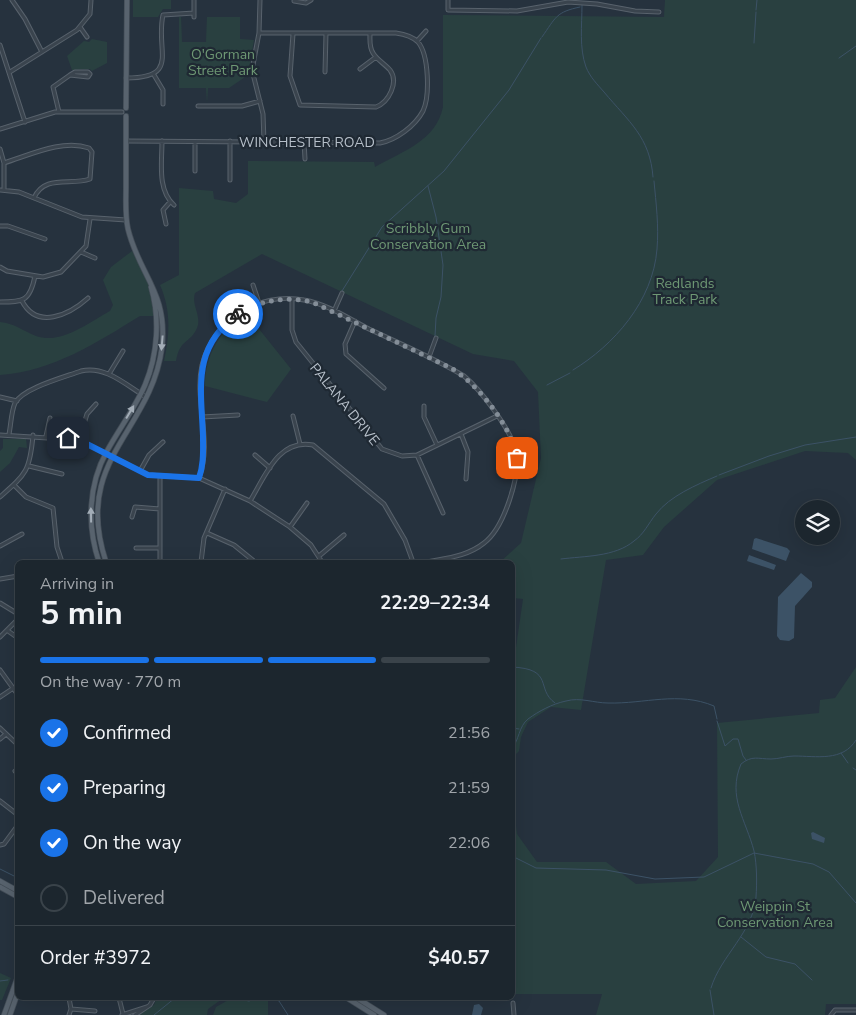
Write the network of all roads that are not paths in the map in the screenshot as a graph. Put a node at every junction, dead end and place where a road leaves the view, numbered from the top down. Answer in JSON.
{"nodes":[{"id":1,"x":12,"y":0,"type":"edge"},
{"id":2,"x":91,"y":0,"type":"edge"},
{"id":3,"x":127,"y":0,"type":"edge"},
{"id":4,"x":194,"y":0,"type":"edge"},
{"id":5,"x":260,"y":0,"type":"edge"},
{"id":6,"x":311,"y":0,"type":"edge"},
{"id":7,"x":448,"y":0,"type":"edge"},
{"id":8,"x":294,"y":1,"type":"edge"},
{"id":9,"x":659,"y":12,"type":"dead end"},
{"id":10,"x":80,"y":28,"type":"junction"},
{"id":11,"x":426,"y":31,"type":"dead end"},
{"id":12,"x":370,"y":33,"type":"junction"},
{"id":13,"x":259,"y":34,"type":"junction"},
{"id":14,"x":293,"y":34,"type":"junction"},
{"id":15,"x":326,"y":34,"type":"junction"},
{"id":16,"x":87,"y":37,"type":"dead end"},
{"id":17,"x":417,"y":41,"type":"junction"},
{"id":18,"x":0,"y":44,"type":"edge"},
{"id":19,"x":42,"y":52,"type":"junction"},
{"id":20,"x":376,"y":57,"type":"junction"},
{"id":21,"x":360,"y":69,"type":"dead end"},
{"id":22,"x":10,"y":72,"type":"junction"},
{"id":23,"x":325,"y":72,"type":"dead end"},
{"id":24,"x":70,"y":75,"type":"junction"},
{"id":25,"x":154,"y":75,"type":"junction"},
{"id":26,"x":126,"y":78,"type":"junction"},
{"id":27,"x":260,"y":101,"type":"junction"},
{"id":28,"x":163,"y":104,"type":"dead end"},
{"id":29,"x":198,"y":106,"type":"dead end"},
{"id":30,"x":59,"y":112,"type":"junction"},
{"id":31,"x":125,"y":112,"type":"junction"},
{"id":32,"x":25,"y":122,"type":"junction"},
{"id":33,"x":0,"y":130,"type":"edge"},
{"id":34,"x":126,"y":141,"type":"junction"},
{"id":35,"x":162,"y":141,"type":"junction"},
{"id":36,"x":230,"y":141,"type":"junction"},
{"id":37,"x":264,"y":142,"type":"junction"},
{"id":38,"x":304,"y":142,"type":"junction"},
{"id":39,"x":195,"y":143,"type":"junction"},
{"id":40,"x":0,"y":149,"type":"edge"},
{"id":41,"x":305,"y":159,"type":"dead end"},
{"id":42,"x":4,"y":163,"type":"junction"},
{"id":43,"x":195,"y":171,"type":"dead end"},
{"id":44,"x":230,"y":180,"type":"dead end"},
{"id":45,"x":2,"y":190,"type":"edge"},
{"id":46,"x":34,"y":198,"type":"junction"},
{"id":47,"x":170,"y":202,"type":"junction"},
{"id":48,"x":174,"y":205,"type":"dead end"},
{"id":49,"x":90,"y":219,"type":"junction"},
{"id":50,"x":126,"y":220,"type":"junction"},
{"id":51,"x":166,"y":224,"type":"dead end"},
{"id":52,"x":0,"y":226,"type":"edge"},
{"id":53,"x":45,"y":239,"type":"dead end"},
{"id":54,"x":81,"y":252,"type":"junction"},
{"id":55,"x":95,"y":258,"type":"dead end"},
{"id":56,"x":0,"y":267,"type":"edge"},
{"id":57,"x":147,"y":274,"type":"junction"},
{"id":58,"x":35,"y":276,"type":"junction"},
{"id":59,"x":253,"y":285,"type":"dead end"},
{"id":60,"x":342,"y":293,"type":"dead end"},
{"id":61,"x":88,"y":298,"type":"dead end"},
{"id":62,"x":292,"y":299,"type":"junction"},
{"id":63,"x":22,"y":301,"type":"junction"},
{"id":64,"x":0,"y":302,"type":"edge"},
{"id":65,"x":259,"y":303,"type":"junction"},
{"id":66,"x":334,"y":311,"type":"junction"},
{"id":67,"x":355,"y":321,"type":"junction"},
{"id":68,"x":436,"y":338,"type":"dead end"},
{"id":69,"x":123,"y":351,"type":"dead end"},
{"id":70,"x":429,"y":357,"type":"junction"},
{"id":71,"x":109,"y":374,"type":"junction"},
{"id":72,"x":384,"y":388,"type":"dead end"},
{"id":73,"x":141,"y":394,"type":"junction"},
{"id":74,"x":0,"y":397,"type":"edge"},
{"id":75,"x":146,"y":397,"type":"junction"},
{"id":76,"x":17,"y":400,"type":"junction"},
{"id":77,"x":96,"y":404,"type":"dead end"},
{"id":78,"x":424,"y":406,"type":"dead end"},
{"id":79,"x":238,"y":415,"type":"dead end"},
{"id":80,"x":292,"y":416,"type":"dead end"},
{"id":81,"x":497,"y":416,"type":"junction"},
{"id":82,"x":202,"y":417,"type":"junction"},
{"id":83,"x":50,"y":418,"type":"dead end"},
{"id":84,"x":9,"y":434,"type":"junction"},
{"id":85,"x":461,"y":434,"type":"junction"},
{"id":86,"x":0,"y":435,"type":"edge"},
{"id":87,"x":33,"y":435,"type":"junction"},
{"id":88,"x":46,"y":436,"type":"junction"},
{"id":89,"x":79,"y":440,"type":"junction"},
{"id":90,"x":162,"y":442,"type":"dead end"},
{"id":91,"x":300,"y":444,"type":"junction"},
{"id":92,"x":437,"y":445,"type":"junction"},
{"id":93,"x":105,"y":454,"type":"junction"},
{"id":94,"x":256,"y":455,"type":"dead end"},
{"id":95,"x":417,"y":455,"type":"junction"},
{"id":96,"x":111,"y":457,"type":"junction"},
{"id":97,"x":29,"y":466,"type":"junction"},
{"id":98,"x":270,"y":468,"type":"junction"},
{"id":99,"x":140,"y":471,"type":"junction"},
{"id":100,"x":62,"y":474,"type":"dead end"},
{"id":101,"x":160,"y":476,"type":"junction"},
{"id":102,"x":199,"y":478,"type":"junction"},
{"id":103,"x":466,"y":479,"type":"dead end"},
{"id":104,"x":14,"y":485,"type":"junction"},
{"id":105,"x":225,"y":489,"type":"junction"},
{"id":106,"x":0,"y":498,"type":"edge"},
{"id":107,"x":250,"y":501,"type":"junction"},
{"id":108,"x":307,"y":503,"type":"dead end"},
{"id":109,"x":160,"y":509,"type":"junction"},
{"id":110,"x":443,"y":513,"type":"dead end"},
{"id":111,"x":132,"y":517,"type":"dead end"},
{"id":112,"x":290,"y":527,"type":"junction"},
{"id":113,"x":206,"y":533,"type":"junction"},
{"id":114,"x":22,"y":534,"type":"dead end"},
{"id":115,"x":344,"y":535,"type":"dead end"},
{"id":116,"x":0,"y":546,"type":"edge"},
{"id":117,"x":136,"y":548,"type":"dead end"},
{"id":118,"x":160,"y":548,"type":"junction"},
{"id":119,"x":319,"y":556,"type":"junction"},
{"id":120,"x":453,"y":557,"type":"junction"},
{"id":121,"x":61,"y":560,"type":"edge"},
{"id":122,"x":98,"y":560,"type":"edge"},
{"id":123,"x":106,"y":560,"type":"edge"},
{"id":124,"x":160,"y":560,"type":"edge"},
{"id":125,"x":201,"y":560,"type":"edge"},
{"id":126,"x":252,"y":560,"type":"edge"},
{"id":127,"x":321,"y":560,"type":"edge"},
{"id":128,"x":411,"y":560,"type":"edge"},
{"id":129,"x":437,"y":560,"type":"edge"},
{"id":130,"x":454,"y":560,"type":"edge"},
{"id":131,"x":15,"y":576,"type":"edge"},
{"id":132,"x":0,"y":579,"type":"edge"},
{"id":133,"x":0,"y":603,"type":"edge"},
{"id":134,"x":15,"y":612,"type":"edge"},
{"id":135,"x":15,"y":622,"type":"edge"},
{"id":136,"x":8,"y":630,"type":"junction"},
{"id":137,"x":15,"y":636,"type":"edge"},
{"id":138,"x":0,"y":637,"type":"edge"},
{"id":139,"x":0,"y":670,"type":"edge"},
{"id":140,"x":12,"y":689,"type":"junction"},
{"id":141,"x":15,"y":692,"type":"edge"},
{"id":142,"x":0,"y":697,"type":"edge"},
{"id":143,"x":0,"y":728,"type":"edge"},
{"id":144,"x":6,"y":734,"type":"junction"},
{"id":145,"x":0,"y":738,"type":"edge"},
{"id":146,"x":15,"y":742,"type":"edge"},
{"id":147,"x":0,"y":802,"type":"edge"},
{"id":148,"x":15,"y":813,"type":"edge"},
{"id":149,"x":15,"y":829,"type":"edge"},
{"id":150,"x":0,"y":845,"type":"edge"},
{"id":151,"x":0,"y":881,"type":"edge"},
{"id":152,"x":0,"y":888,"type":"edge"},
{"id":153,"x":15,"y":889,"type":"edge"},
{"id":154,"x":15,"y":896,"type":"edge"},
{"id":155,"x":15,"y":984,"type":"edge"},
{"id":156,"x":15,"y":1000,"type":"edge"},
{"id":157,"x":69,"y":1000,"type":"edge"},
{"id":158,"x":120,"y":1000,"type":"edge"},
{"id":159,"x":153,"y":1000,"type":"edge"},
{"id":160,"x":350,"y":1000,"type":"edge"},
{"id":161,"x":360,"y":1000,"type":"edge"},
{"id":162,"x":514,"y":1003,"type":"dead end"},
{"id":163,"x":147,"y":1007,"type":"junction"},
{"id":164,"x":71,"y":1009,"type":"junction"},
{"id":165,"x":856,"y":1010,"type":"edge"},
{"id":166,"x":95,"y":1011,"type":"dead end"},
{"id":167,"x":125,"y":1011,"type":"junction"},
{"id":168,"x":4,"y":1015,"type":"edge"},
{"id":169,"x":10,"y":1015,"type":"edge"},
{"id":170,"x":69,"y":1015,"type":"edge"},
{"id":171,"x":123,"y":1015,"type":"edge"},
{"id":172,"x":136,"y":1015,"type":"edge"},
{"id":173,"x":374,"y":1015,"type":"edge"},
{"id":174,"x":384,"y":1015,"type":"edge"},
{"id":175,"x":514,"y":1015,"type":"edge"},
{"id":176,"x":831,"y":1015,"type":"edge"}],
"edges":[{"from":1,"to":19,"type":"street"},
{"from":2,"to":10,"type":"street"},
{"from":3,"to":26,"type":"main road"},
{"from":4,"to":25,"type":"street"},
{"from":5,"to":13,"type":"street"},
{"from":6,"to":8,"type":"street"},
{"from":7,"to":9,"type":"street"},
{"from":10,"to":16,"type":"street"},
{"from":10,"to":19,"type":"street"},
{"from":11,"to":17,"type":"street"},
{"from":12,"to":15,"type":"street"},
{"from":12,"to":17,"type":"street"},
{"from":12,"to":20,"type":"street"},
{"from":13,"to":14,"type":"street"},
{"from":13,"to":27,"type":"street"},
{"from":14,"to":15,"type":"street"},
{"from":14,"to":20,"type":"street"},
{"from":15,"to":23,"type":"street"},
{"from":17,"to":38,"type":"street","name":"WINCHESTER ROAD"},
{"from":18,"to":22,"type":"street"},
{"from":19,"to":22,"type":"street"},
{"from":20,"to":21,"type":"street"},
{"from":22,"to":32,"type":"street"},
{"from":24,"to":24,"type":"street"},
{"from":24,"to":30,"type":"street"},
{"from":25,"to":26,"type":"street"},
{"from":25,"to":28,"type":"street"},
{"from":26,"to":31,"type":"main road"},
{"from":27,"to":29,"type":"street"},
{"from":27,"to":37,"type":"street"},
{"from":30,"to":31,"type":"street"},
{"from":30,"to":32,"type":"street"},
{"from":31,"to":34,"type":"main road"},
{"from":32,"to":33,"type":"street"},
{"from":34,"to":35,"type":"street","name":"WINCHESTER ROAD"},
{"from":34,"to":50,"type":"main road"},
{"from":35,"to":39,"type":"street","name":"WINCHESTER ROAD"},
{"from":35,"to":47,"type":"street"},
{"from":36,"to":37,"type":"street","name":"WINCHESTER ROAD"},
{"from":36,"to":39,"type":"street","name":"WINCHESTER ROAD"},
{"from":36,"to":44,"type":"street"},
{"from":37,"to":38,"type":"street","name":"WINCHESTER ROAD"},
{"from":38,"to":41,"type":"street"},
{"from":39,"to":43,"type":"street"},
{"from":40,"to":42,"type":"street"},
{"from":42,"to":45,"type":"street"},
{"from":42,"to":46,"type":"street"},
{"from":45,"to":46,"type":"street"},
{"from":46,"to":49,"type":"street"},
{"from":47,"to":48,"type":"street"},
{"from":47,"to":51,"type":"street"},
{"from":49,"to":50,"type":"street"},
{"from":49,"to":54,"type":"street"},
{"from":50,"to":57,"type":"main road"},
{"from":52,"to":53,"type":"street"},
{"from":54,"to":55,"type":"street"},
{"from":54,"to":58,"type":"street"},
{"from":56,"to":58,"type":"street"},
{"from":57,"to":73,"type":"main road"},
{"from":57,"to":75,"type":"main road","one_way":true},
{"from":58,"to":63,"type":"street"},
{"from":59,"to":65,"type":"street"},
{"from":60,"to":66,"type":"street"},
{"from":61,"to":63,"type":"street"},
{"from":62,"to":65,"type":"street"},
{"from":62,"to":66,"type":"street"},
{"from":62,"to":95,"type":"street","name":"PALANA DRIVE"},
{"from":63,"to":64,"type":"street"},
{"from":65,"to":82,"type":"street"},
{"from":66,"to":67,"type":"street"},
{"from":67,"to":70,"type":"street"},
{"from":67,"to":72,"type":"street"},
{"from":68,"to":70,"type":"street"},
{"from":69,"to":71,"type":"street"},
{"from":70,"to":81,"type":"street"},
{"from":71,"to":73,"type":"street"},
{"from":71,"to":76,"type":"street"},
{"from":73,"to":75,"type":"street"},
{"from":93,"to":73,"type":"main road","one_way":true},
{"from":74,"to":76,"type":"street"},
{"from":75,"to":96,"type":"main road"},
{"from":76,"to":84,"type":"street"},
{"from":77,"to":89,"type":"street"},
{"from":78,"to":92,"type":"street"},
{"from":79,"to":82,"type":"street"},
{"from":80,"to":91,"type":"street"},
{"from":81,"to":85,"type":"street"},
{"from":81,"to":120,"type":"street"},
{"from":82,"to":102,"type":"street"},
{"from":83,"to":88,"type":"street"},
{"from":84,"to":86,"type":"street"},
{"from":84,"to":87,"type":"street"},
{"from":85,"to":92,"type":"street"},
{"from":85,"to":103,"type":"street"},
{"from":87,"to":88,"type":"street"},
{"from":87,"to":97,"type":"street"},
{"from":88,"to":89,"type":"street"},
{"from":89,"to":93,"type":"street"},
{"from":90,"to":99,"type":"street"},
{"from":91,"to":98,"type":"street"},
{"from":91,"to":128,"type":"street"},
{"from":92,"to":95,"type":"street"},
{"from":93,"to":96,"type":"street"},
{"from":122,"to":93,"type":"main road","one_way":true},
{"from":94,"to":98,"type":"street"},
{"from":95,"to":110,"type":"street"},
{"from":96,"to":99,"type":"street"},
{"from":96,"to":123,"type":"main road"},
{"from":97,"to":100,"type":"street"},
{"from":97,"to":104,"type":"street"},
{"from":98,"to":107,"type":"street"},
{"from":99,"to":101,"type":"street"},
{"from":101,"to":102,"type":"street"},
{"from":101,"to":109,"type":"street"},
{"from":102,"to":105,"type":"street"},
{"from":104,"to":106,"type":"street"},
{"from":104,"to":121,"type":"street"},
{"from":105,"to":107,"type":"street"},
{"from":105,"to":113,"type":"street"},
{"from":107,"to":112,"type":"street"},
{"from":108,"to":112,"type":"street"},
{"from":109,"to":111,"type":"street"},
{"from":109,"to":118,"type":"street"},
{"from":112,"to":119,"type":"street"},
{"from":113,"to":125,"type":"street"},
{"from":113,"to":126,"type":"street"},
{"from":114,"to":116,"type":"street"},
{"from":115,"to":119,"type":"street"},
{"from":117,"to":118,"type":"street"},
{"from":118,"to":124,"type":"street"},
{"from":119,"to":127,"type":"street"},
{"from":120,"to":129,"type":"street"},
{"from":120,"to":130,"type":"street"},
{"from":131,"to":132,"type":"street"},
{"from":133,"to":134,"type":"street"},
{"from":135,"to":136,"type":"street"},
{"from":136,"to":137,"type":"street"},
{"from":136,"to":138,"type":"street"},
{"from":139,"to":140,"type":"street"},
{"from":140,"to":141,"type":"street"},
{"from":140,"to":142,"type":"street"},
{"from":143,"to":144,"type":"street"},
{"from":144,"to":145,"type":"street"},
{"from":144,"to":146,"type":"street"},
{"from":147,"to":148,"type":"street"},
{"from":149,"to":150,"type":"street"},
{"from":151,"to":153,"type":"main road"},
{"from":152,"to":154,"type":"main road"},
{"from":155,"to":168,"type":"main road"},
{"from":156,"to":169,"type":"main road"},
{"from":157,"to":164,"type":"street"},
{"from":158,"to":167,"type":"street"},
{"from":159,"to":163,"type":"street"},
{"from":160,"to":173,"type":"main road"},
{"from":161,"to":174,"type":"main road"},
{"from":162,"to":175,"type":"street"},
{"from":163,"to":167,"type":"street"},
{"from":163,"to":172,"type":"street"},
{"from":164,"to":166,"type":"street"},
{"from":164,"to":170,"type":"street"},
{"from":165,"to":176,"type":"street"},
{"from":167,"to":171,"type":"street"}]}
